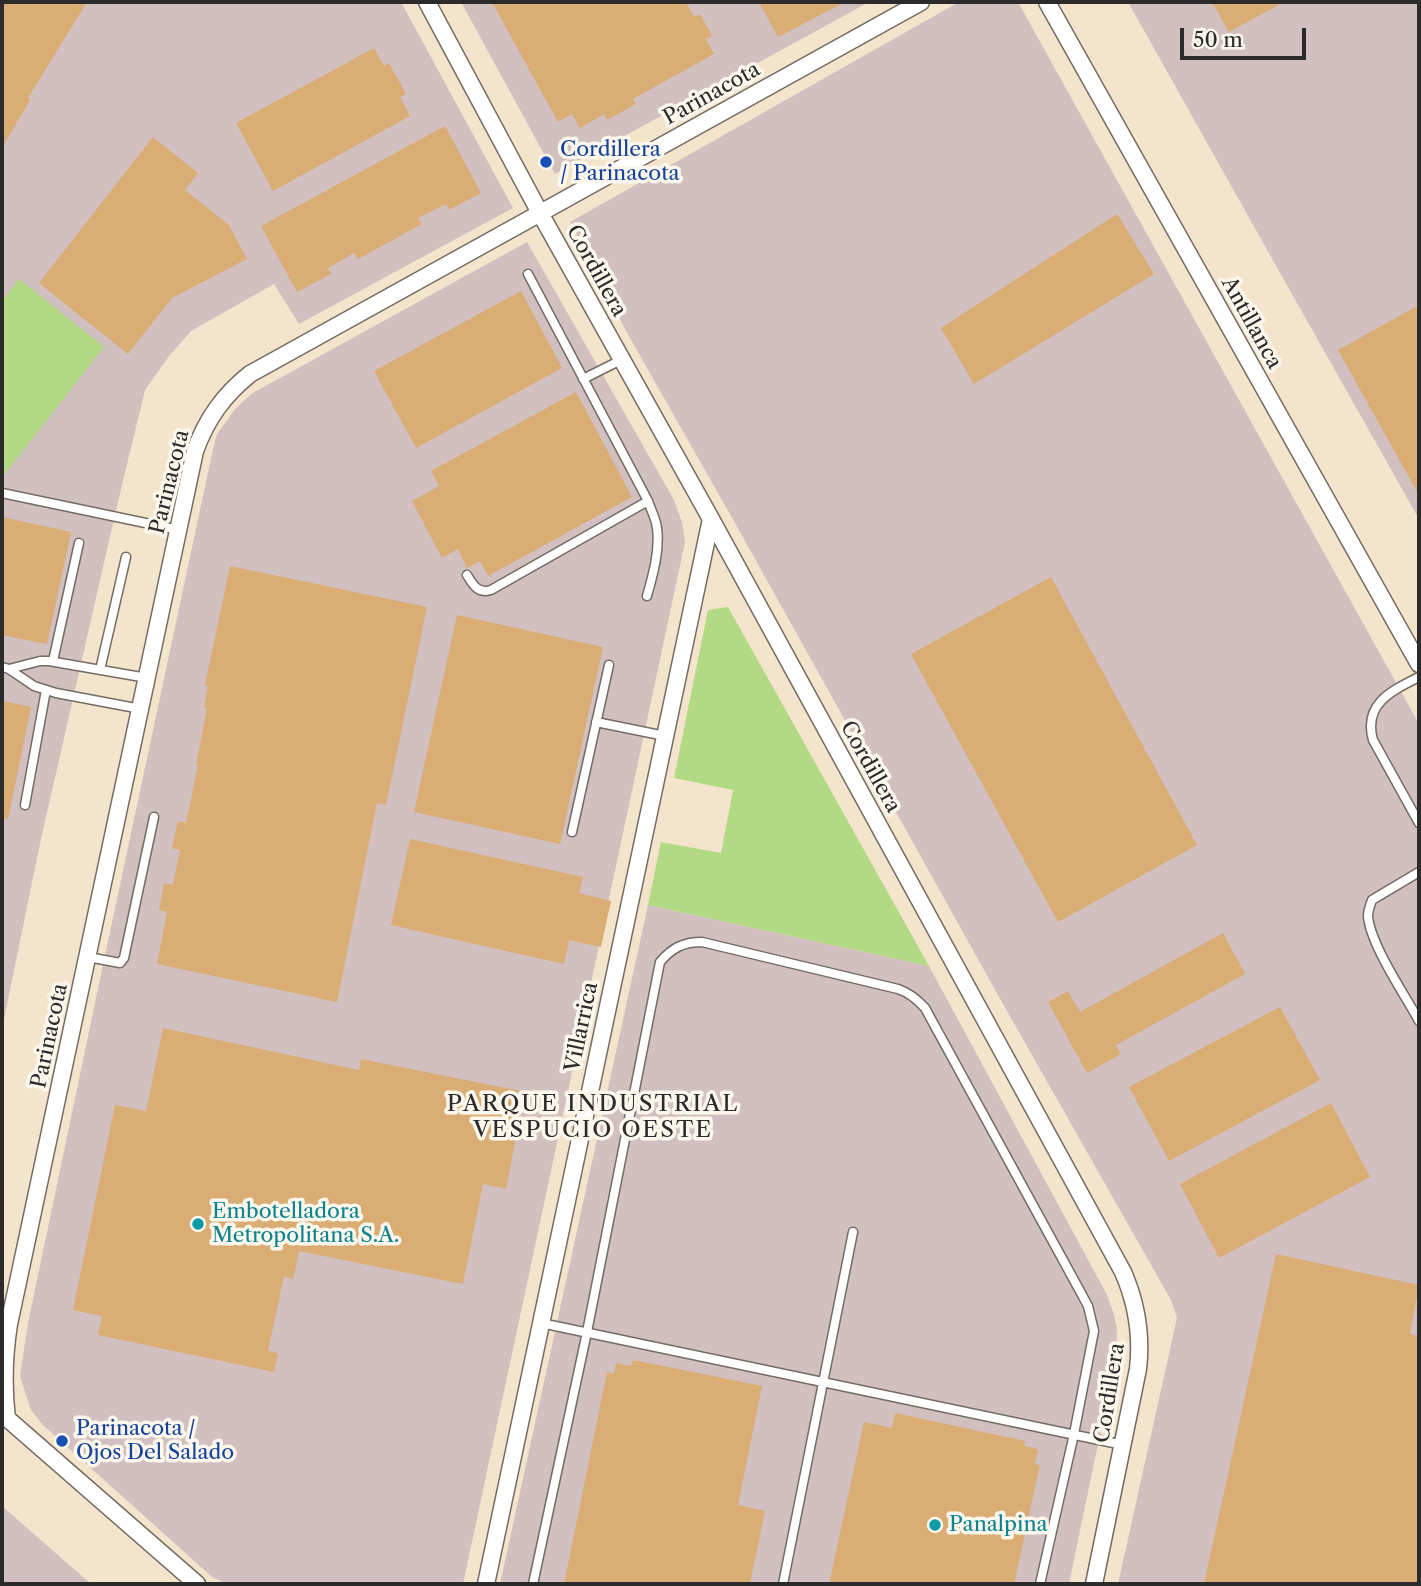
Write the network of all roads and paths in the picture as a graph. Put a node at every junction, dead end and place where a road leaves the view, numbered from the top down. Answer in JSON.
{"nodes":[{"id":1,"x":427,"y":2,"type":"edge"},
{"id":2,"x":921,"y":2,"type":"edge"},
{"id":3,"x":1047,"y":2,"type":"edge"},
{"id":4,"x":540,"y":214,"type":"junction"},
{"id":5,"x":528,"y":274,"type":"dead end"},
{"id":6,"x":621,"y":360,"type":"junction"},
{"id":7,"x":583,"y":379,"type":"junction"},
{"id":8,"x":2,"y":493,"type":"edge"},
{"id":9,"x":648,"y":501,"type":"junction"},
{"id":10,"x":711,"y":519,"type":"junction"},
{"id":11,"x":179,"y":530,"type":"junction"},
{"id":12,"x":79,"y":543,"type":"dead end"},
{"id":13,"x":126,"y":557,"type":"dead end"},
{"id":14,"x":467,"y":575,"type":"dead end"},
{"id":15,"x":648,"y":596,"type":"dead end"},
{"id":16,"x":53,"y":662,"type":"junction"},
{"id":17,"x":1419,"y":664,"type":"edge"},
{"id":18,"x":609,"y":665,"type":"dead end"},
{"id":19,"x":5,"y":668,"type":"edge"},
{"id":20,"x":100,"y":670,"type":"junction"},
{"id":21,"x":1419,"y":677,"type":"edge"},
{"id":22,"x":148,"y":678,"type":"junction"},
{"id":23,"x":46,"y":690,"type":"junction"},
{"id":24,"x":141,"y":709,"type":"junction"},
{"id":25,"x":596,"y":722,"type":"junction"},
{"id":26,"x":665,"y":736,"type":"junction"},
{"id":27,"x":25,"y":805,"type":"dead end"},
{"id":28,"x":154,"y":817,"type":"dead end"},
{"id":29,"x":1419,"y":823,"type":"edge"},
{"id":30,"x":572,"y":832,"type":"dead end"},
{"id":31,"x":1419,"y":872,"type":"edge"},
{"id":32,"x":88,"y":957,"type":"junction"},
{"id":33,"x":1419,"y":1021,"type":"edge"},
{"id":34,"x":853,"y":1232,"type":"dead end"},
{"id":35,"x":541,"y":1322,"type":"junction"},
{"id":36,"x":6,"y":1328,"type":"edge"},
{"id":37,"x":587,"y":1332,"type":"junction"},
{"id":38,"x":823,"y":1382,"type":"junction"},
{"id":39,"x":4,"y":1416,"type":"edge"},
{"id":40,"x":1074,"y":1434,"type":"junction"},
{"id":41,"x":1123,"y":1445,"type":"junction"},
{"id":42,"x":197,"y":1584,"type":"edge"},
{"id":43,"x":486,"y":1584,"type":"edge"},
{"id":44,"x":533,"y":1584,"type":"edge"},
{"id":45,"x":783,"y":1584,"type":"edge"},
{"id":46,"x":1040,"y":1584,"type":"edge"},
{"id":47,"x":1094,"y":1584,"type":"edge"}],
"edges":[{"from":1,"to":4,"type":"street","name":"Cordillera"},
{"from":2,"to":4,"type":"street","name":"Parinacota"},
{"from":3,"to":17,"type":"street","name":"Antillanca"},
{"from":4,"to":6,"type":"street","name":"Cordillera"},
{"from":4,"to":11,"type":"street","name":"Parinacota"},
{"from":5,"to":7,"type":"lane"},
{"from":6,"to":7,"type":"lane"},
{"from":6,"to":10,"type":"street","name":"Cordillera"},
{"from":7,"to":9,"type":"lane"},
{"from":8,"to":11,"type":"lane"},
{"from":9,"to":14,"type":"lane"},
{"from":9,"to":15,"type":"lane"},
{"from":10,"to":26,"type":"street","name":"Villarrica"},
{"from":10,"to":41,"type":"street","name":"Cordillera"},
{"from":11,"to":22,"type":"street","name":"Parinacota"},
{"from":12,"to":16,"type":"lane"},
{"from":13,"to":20,"type":"lane"},
{"from":16,"to":19,"type":"lane"},
{"from":16,"to":20,"type":"lane"},
{"from":18,"to":25,"type":"lane"},
{"from":19,"to":23,"type":"lane"},
{"from":20,"to":22,"type":"lane"},
{"from":21,"to":29,"type":"lane"},
{"from":22,"to":24,"type":"street","name":"Parinacota"},
{"from":23,"to":24,"type":"lane"},
{"from":23,"to":27,"type":"lane"},
{"from":24,"to":32,"type":"street","name":"Parinacota"},
{"from":25,"to":26,"type":"lane"},
{"from":25,"to":30,"type":"lane"},
{"from":26,"to":35,"type":"street","name":"Villarrica"},
{"from":28,"to":32,"type":"lane"},
{"from":31,"to":33,"type":"lane"},
{"from":32,"to":36,"type":"street","name":"Parinacota"},
{"from":34,"to":38,"type":"lane"},
{"from":35,"to":37,"type":"lane"},
{"from":35,"to":43,"type":"street","name":"Villarrica"},
{"from":36,"to":39,"type":"street","name":"Parinacota"},
{"from":37,"to":38,"type":"lane"},
{"from":37,"to":40,"type":"lane"},
{"from":37,"to":44,"type":"lane"},
{"from":38,"to":40,"type":"lane"},
{"from":38,"to":45,"type":"lane"},
{"from":39,"to":42,"type":"street"},
{"from":40,"to":41,"type":"lane"},
{"from":40,"to":46,"type":"lane"},
{"from":41,"to":47,"type":"street","name":"Cordillera"}]}
